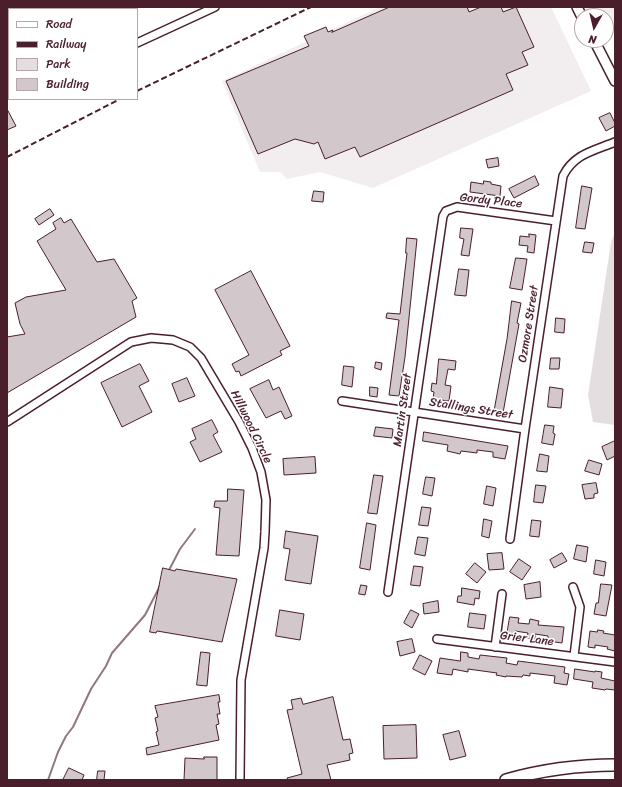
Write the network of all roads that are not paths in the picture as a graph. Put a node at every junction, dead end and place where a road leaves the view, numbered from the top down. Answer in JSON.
{"nodes":[{"id":1,"x":215,"y":7,"type":"edge"},
{"id":2,"x":138,"y":43,"type":"edge"},
{"id":3,"x":598,"y":48,"type":"edge"},
{"id":4,"x":615,"y":81,"type":"edge"},
{"id":5,"x":615,"y":142,"type":"edge"},
{"id":6,"x":556,"y":221,"type":"junction"},
{"id":7,"x":440,"y":231,"type":"joint"},
{"id":8,"x":342,"y":401,"type":"dead end"},
{"id":9,"x":414,"y":411,"type":"junction"},
{"id":10,"x":7,"y":422,"type":"edge"},
{"id":11,"x":525,"y":428,"type":"junction"},
{"id":12,"x":510,"y":539,"type":"dead end"},
{"id":13,"x":574,"y":588,"type":"dead end"},
{"id":14,"x":388,"y":592,"type":"dead end"},
{"id":15,"x":502,"y":594,"type":"dead end"},
{"id":16,"x":437,"y":639,"type":"dead end"},
{"id":17,"x":495,"y":646,"type":"junction"},
{"id":18,"x":574,"y":656,"type":"junction"},
{"id":19,"x":615,"y":662,"type":"edge"},
{"id":20,"x":615,"y":765,"type":"edge"},
{"id":21,"x":240,"y":780,"type":"edge"},
{"id":22,"x":506,"y":780,"type":"edge"}],
"edges":[{"from":1,"to":2,"type":"street"},
{"from":3,"to":4,"type":"street"},
{"from":5,"to":6,"type":"street","name":"Ozmore Street"},
{"from":6,"to":7,"type":"street","name":"Gordy Place"},
{"from":6,"to":11,"type":"street","name":"Ozmore Street"},
{"from":7,"to":9,"type":"street","name":"Martin Street"},
{"from":8,"to":9,"type":"street","name":"Stallings Street"},
{"from":9,"to":11,"type":"street","name":"Stallings Street"},
{"from":9,"to":14,"type":"street","name":"Martin Street"},
{"from":10,"to":21,"type":"street","name":"Hillwood Circle"},
{"from":11,"to":12,"type":"street","name":"Ozmore Street"},
{"from":13,"to":18,"type":"street"},
{"from":15,"to":17,"type":"street"},
{"from":16,"to":17,"type":"street","name":"Grier Lane"},
{"from":17,"to":18,"type":"street","name":"Grier Lane"},
{"from":18,"to":19,"type":"street","name":"Grier Lane"},
{"from":20,"to":22,"type":"main road"}]}
